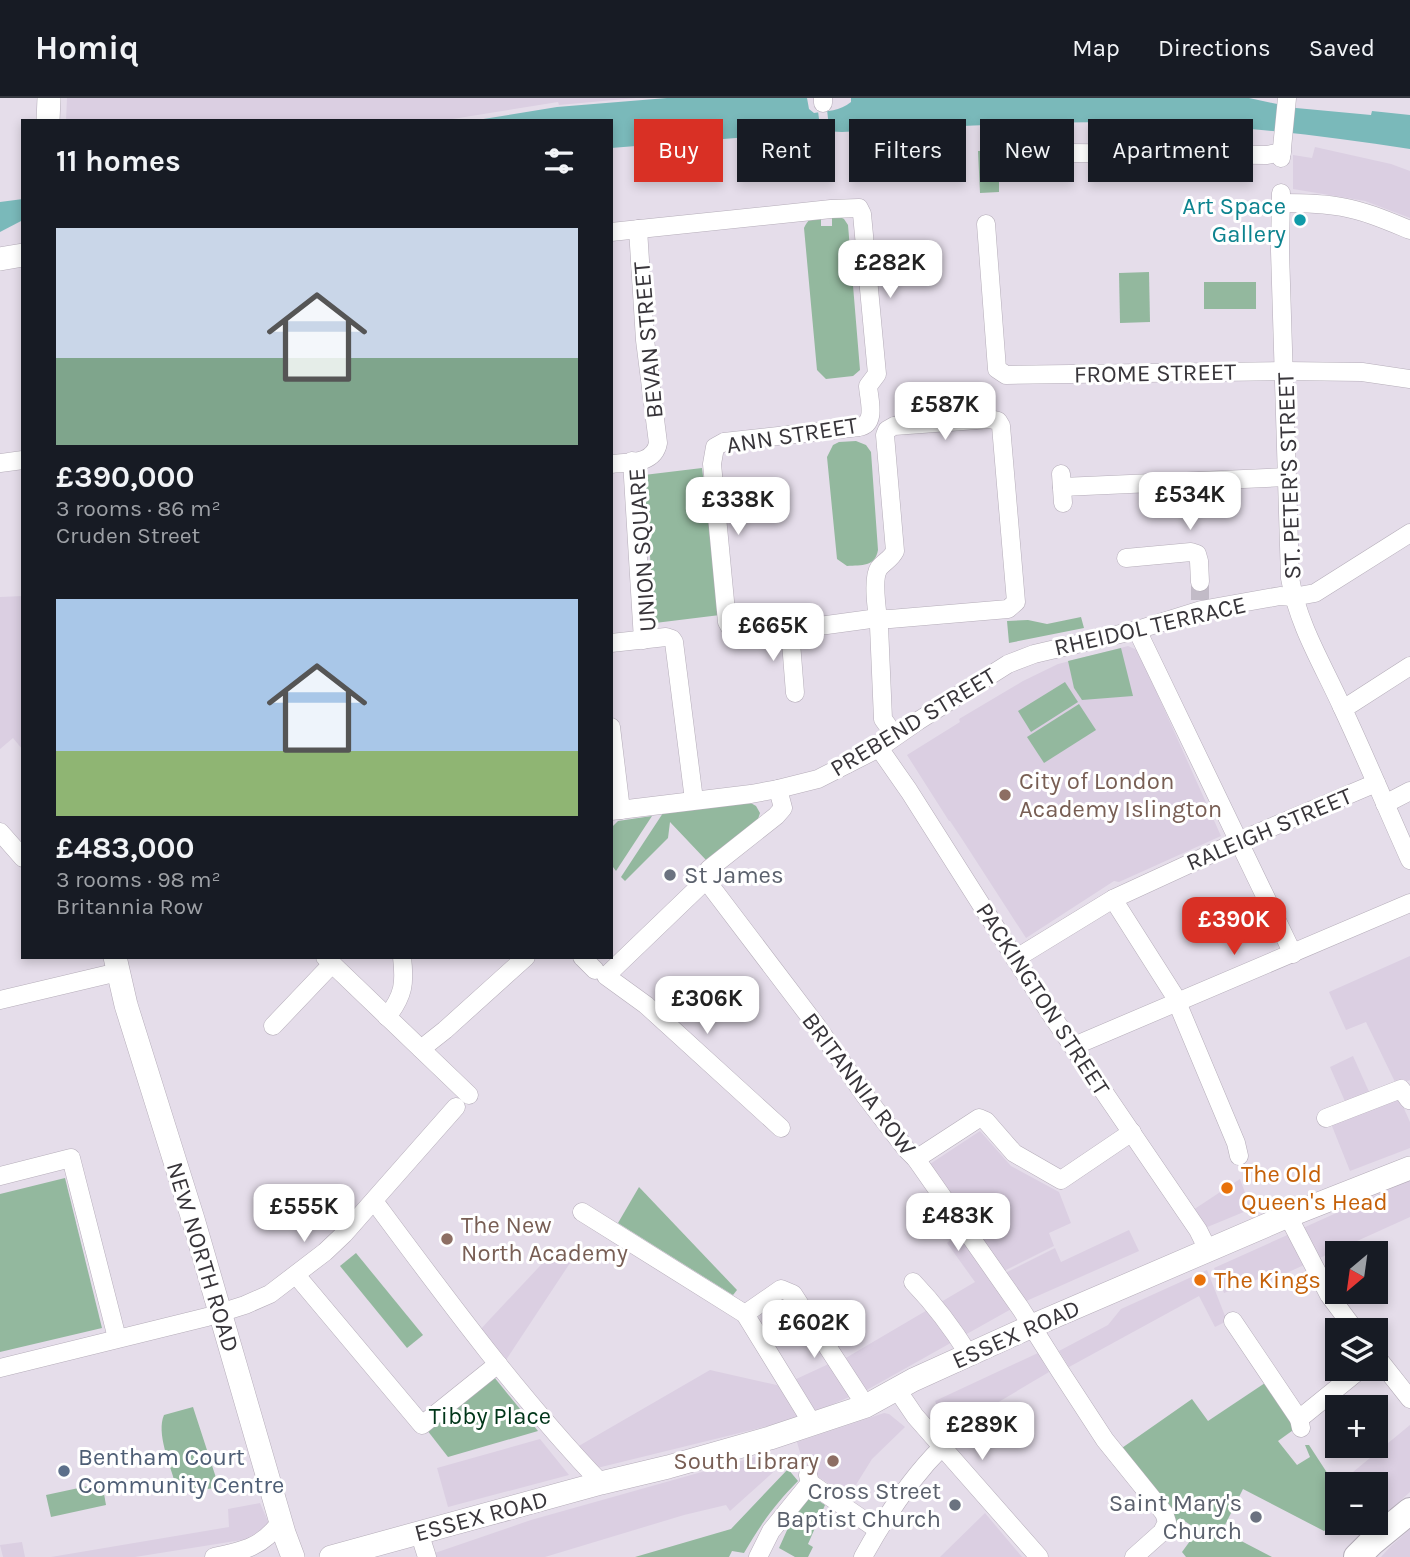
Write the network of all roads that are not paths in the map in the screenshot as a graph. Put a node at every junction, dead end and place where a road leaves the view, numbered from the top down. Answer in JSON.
{"nodes":[{"id":1,"x":49,"y":98,"type":"edge"},
{"id":2,"x":1287,"y":98,"type":"edge"},
{"id":3,"x":48,"y":119,"type":"edge"},
{"id":4,"x":1074,"y":153,"type":"edge"},
{"id":5,"x":986,"y":224,"type":"dead end"},
{"id":6,"x":647,"y":228,"type":"junction"},
{"id":7,"x":1410,"y":230,"type":"edge"},
{"id":8,"x":613,"y":232,"type":"edge"},
{"id":9,"x":21,"y":255,"type":"edge"},
{"id":10,"x":0,"y":259,"type":"edge"},
{"id":11,"x":1285,"y":371,"type":"junction"},
{"id":12,"x":1410,"y":379,"type":"edge"},
{"id":13,"x":657,"y":451,"type":"joint"},
{"id":14,"x":21,"y":460,"type":"edge"},
{"id":15,"x":632,"y":461,"type":"junction"},
{"id":16,"x":0,"y":463,"type":"edge"},
{"id":17,"x":613,"y":464,"type":"edge"},
{"id":18,"x":1287,"y":477,"type":"junction"},
{"id":19,"x":1062,"y":488,"type":"dead end"},
{"id":20,"x":1410,"y":533,"type":"edge"},
{"id":21,"x":1126,"y":558,"type":"dead end"},
{"id":22,"x":1293,"y":597,"type":"junction"},
{"id":23,"x":1200,"y":598,"type":"junction"},
{"id":24,"x":878,"y":618,"type":"junction"},
{"id":25,"x":790,"y":630,"type":"junction"},
{"id":26,"x":1137,"y":630,"type":"junction"},
{"id":27,"x":643,"y":640,"type":"junction"},
{"id":28,"x":613,"y":643,"type":"edge"},
{"id":29,"x":1008,"y":664,"type":"joint"},
{"id":30,"x":1410,"y":666,"type":"edge"},
{"id":31,"x":795,"y":693,"type":"dead end"},
{"id":32,"x":1342,"y":707,"type":"junction"},
{"id":33,"x":895,"y":736,"type":"junction"},
{"id":34,"x":879,"y":748,"type":"junction"},
{"id":35,"x":613,"y":761,"type":"edge"},
{"id":36,"x":1376,"y":783,"type":"junction"},
{"id":37,"x":778,"y":789,"type":"junction"},
{"id":38,"x":1410,"y":791,"type":"edge"},
{"id":39,"x":694,"y":800,"type":"junction"},
{"id":40,"x":1385,"y":804,"type":"junction"},
{"id":41,"x":616,"y":811,"type":"edge"},
{"id":42,"x":0,"y":832,"type":"edge"},
{"id":43,"x":1239,"y":841,"type":"junction"},
{"id":44,"x":21,"y":856,"type":"edge"},
{"id":45,"x":1410,"y":860,"type":"edge"},
{"id":46,"x":706,"y":880,"type":"junction"},
{"id":47,"x":1113,"y":899,"type":"junction"},
{"id":48,"x":1410,"y":903,"type":"edge"},
{"id":49,"x":613,"y":953,"type":"edge"},
{"id":50,"x":1293,"y":954,"type":"junction"},
{"id":51,"x":402,"y":959,"type":"edge"},
{"id":52,"x":524,"y":959,"type":"edge"},
{"id":53,"x":1016,"y":959,"type":"junction"},
{"id":54,"x":328,"y":960,"type":"edge"},
{"id":55,"x":116,"y":965,"type":"edge"},
{"id":56,"x":594,"y":968,"type":"edge"},
{"id":57,"x":0,"y":1000,"type":"edge"},
{"id":58,"x":1177,"y":1002,"type":"junction"},
{"id":59,"x":387,"y":1017,"type":"junction"},
{"id":60,"x":273,"y":1026,"type":"dead end"},
{"id":61,"x":1074,"y":1046,"type":"junction"},
{"id":62,"x":421,"y":1049,"type":"junction"},
{"id":63,"x":1407,"y":1099,"type":"edge"},
{"id":64,"x":1326,"y":1118,"type":"dead end"},
{"id":65,"x":781,"y":1128,"type":"dead end"},
{"id":66,"x":1132,"y":1132,"type":"junction"},
{"id":67,"x":1240,"y":1146,"type":"dead end"},
{"id":68,"x":916,"y":1159,"type":"junction"},
{"id":69,"x":1410,"y":1168,"type":"edge"},
{"id":70,"x":0,"y":1176,"type":"edge"},
{"id":71,"x":374,"y":1201,"type":"junction"},
{"id":72,"x":582,"y":1212,"type":"dead end"},
{"id":73,"x":1288,"y":1216,"type":"junction"},
{"id":74,"x":1208,"y":1250,"type":"junction"},
{"id":75,"x":296,"y":1275,"type":"junction"},
{"id":76,"x":913,"y":1282,"type":"dead end"},
{"id":77,"x":220,"y":1314,"type":"junction"},
{"id":78,"x":745,"y":1314,"type":"junction"},
{"id":79,"x":1346,"y":1318,"type":"edge"},
{"id":80,"x":1233,"y":1321,"type":"dead end"},
{"id":81,"x":1032,"y":1326,"type":"junction"},
{"id":82,"x":117,"y":1338,"type":"junction"},
{"id":83,"x":969,"y":1355,"type":"junction"},
{"id":84,"x":498,"y":1364,"type":"junction"},
{"id":85,"x":0,"y":1367,"type":"edge"},
{"id":86,"x":1388,"y":1376,"type":"edge"},
{"id":87,"x":1349,"y":1381,"type":"edge"},
{"id":88,"x":896,"y":1388,"type":"junction"},
{"id":89,"x":1410,"y":1399,"type":"edge"},
{"id":90,"x":866,"y":1406,"type":"junction"},
{"id":91,"x":812,"y":1423,"type":"junction"},
{"id":92,"x":942,"y":1447,"type":"junction"},
{"id":93,"x":601,"y":1483,"type":"junction"},
{"id":94,"x":1410,"y":1511,"type":"edge"},
{"id":95,"x":281,"y":1521,"type":"junction"},
{"id":96,"x":878,"y":1530,"type":"junction"},
{"id":97,"x":419,"y":1532,"type":"junction"},
{"id":98,"x":214,"y":1557,"type":"edge"},
{"id":99,"x":293,"y":1557,"type":"edge"},
{"id":100,"x":331,"y":1557,"type":"edge"},
{"id":101,"x":427,"y":1557,"type":"edge"},
{"id":102,"x":758,"y":1557,"type":"edge"},
{"id":103,"x":863,"y":1557,"type":"edge"},
{"id":104,"x":1039,"y":1557,"type":"edge"},
{"id":105,"x":1134,"y":1557,"type":"edge"},
{"id":106,"x":1357,"y":1557,"type":"edge"}],
"edges":[{"from":1,"to":3,"type":"main road"},
{"from":2,"to":4,"type":"street"},
{"from":5,"to":11,"type":"street","name":"FROME STREET"},
{"from":6,"to":8,"type":"street"},
{"from":6,"to":13,"type":"street","name":"BEVAN STREET"},
{"from":6,"to":25,"type":"street","name":"ANN STREET"},
{"from":7,"to":11,"type":"street","name":"ST. PETER'S STREET"},
{"from":9,"to":10,"type":"main road"},
{"from":11,"to":12,"type":"street","name":"FROME STREET"},
{"from":11,"to":18,"type":"street","name":"ST. PETER'S STREET"},
{"from":13,"to":15,"type":"street","name":"UNION SQUARE"},
{"from":14,"to":16,"type":"street"},
{"from":15,"to":17,"type":"street"},
{"from":15,"to":27,"type":"street","name":"UNION SQUARE"},
{"from":18,"to":19,"type":"street"},
{"from":18,"to":22,"type":"street","name":"ST. PETER'S STREET"},
{"from":20,"to":22,"type":"street","name":"RHEIDOL TERRACE"},
{"from":21,"to":23,"type":"street"},
{"from":22,"to":23,"type":"street","name":"RHEIDOL TERRACE"},
{"from":22,"to":32,"type":"street","name":"ST. PETER'S STREET"},
{"from":23,"to":26,"type":"street","name":"RHEIDOL TERRACE"},
{"from":24,"to":24,"type":"street","name":"ANN STREET"},
{"from":24,"to":25,"type":"street"},
{"from":24,"to":33,"type":"street"},
{"from":25,"to":31,"type":"street"},
{"from":26,"to":29,"type":"street","name":"RHEIDOL TERRACE"},
{"from":26,"to":43,"type":"street"},
{"from":27,"to":28,"type":"street"},
{"from":27,"to":39,"type":"street","name":"UNION SQUARE"},
{"from":29,"to":33,"type":"street","name":"PREBEND STREET"},
{"from":30,"to":32,"type":"street"},
{"from":32,"to":36,"type":"street","name":"ST. PETER'S STREET"},
{"from":33,"to":34,"type":"street","name":"PREBEND STREET"},
{"from":34,"to":37,"type":"street","name":"PREBEND STREET"},
{"from":34,"to":53,"type":"street","name":"PACKINGTON STREET"},
{"from":35,"to":41,"type":"street"},
{"from":36,"to":40,"type":"street","name":"ST. PETER'S STREET"},
{"from":36,"to":43,"type":"street","name":"RALEIGH STREET"},
{"from":37,"to":39,"type":"street","name":"PREBEND STREET"},
{"from":37,"to":46,"type":"street"},
{"from":38,"to":40,"type":"street"},
{"from":39,"to":41,"type":"street","name":"PREBEND STREET"},
{"from":40,"to":45,"type":"street","name":"ST. PETER'S STREET"},
{"from":42,"to":44,"type":"street"},
{"from":43,"to":47,"type":"street","name":"RALEIGH STREET"},
{"from":43,"to":50,"type":"street"},
{"from":46,"to":49,"type":"street"},
{"from":46,"to":68,"type":"street","name":"BRITANNIA ROW"},
{"from":47,"to":53,"type":"street","name":"RALEIGH STREET"},
{"from":47,"to":58,"type":"street"},
{"from":48,"to":50,"type":"street"},
{"from":50,"to":58,"type":"street"},
{"from":51,"to":59,"type":"street"},
{"from":52,"to":62,"type":"street"},
{"from":53,"to":61,"type":"street","name":"PACKINGTON STREET"},
{"from":54,"to":59,"type":"street"},
{"from":54,"to":60,"type":"street"},
{"from":55,"to":57,"type":"street"},
{"from":55,"to":77,"type":"main road","name":"NEW NORTH ROAD"},
{"from":56,"to":65,"type":"street"},
{"from":58,"to":61,"type":"street"},
{"from":58,"to":67,"type":"street"},
{"from":59,"to":62,"type":"street"},
{"from":61,"to":66,"type":"street","name":"PACKINGTON STREET"},
{"from":62,"to":71,"type":"street"},
{"from":63,"to":64,"type":"street"},
{"from":66,"to":68,"type":"street"},
{"from":66,"to":74,"type":"street","name":"PACKINGTON STREET"},
{"from":68,"to":81,"type":"street","name":"BRITANNIA ROW"},
{"from":69,"to":73,"type":"main road","name":"ESSEX ROAD"},
{"from":70,"to":82,"type":"street"},
{"from":71,"to":75,"type":"street"},
{"from":71,"to":84,"type":"street"},
{"from":72,"to":78,"type":"street"},
{"from":73,"to":74,"type":"main road","name":"ESSEX ROAD"},
{"from":73,"to":79,"type":"street"},
{"from":74,"to":81,"type":"main road","name":"ESSEX ROAD"},
{"from":75,"to":77,"type":"street"},
{"from":75,"to":84,"type":"street"},
{"from":76,"to":83,"type":"street"},
{"from":77,"to":82,"type":"street"},
{"from":77,"to":95,"type":"main road","name":"NEW NORTH ROAD"},
{"from":78,"to":90,"type":"street"},
{"from":78,"to":91,"type":"street"},
{"from":80,"to":87,"type":"street"},
{"from":81,"to":83,"type":"main road","name":"ESSEX ROAD"},
{"from":81,"to":105,"type":"street","name":"BRITANNIA ROW"},
{"from":82,"to":85,"type":"street"},
{"from":83,"to":88,"type":"main road","name":"ESSEX ROAD"},
{"from":84,"to":93,"type":"street"},
{"from":86,"to":89,"type":"street"},
{"from":88,"to":90,"type":"main road","name":"ESSEX ROAD"},
{"from":88,"to":92,"type":"street"},
{"from":90,"to":91,"type":"main road","name":"ESSEX ROAD"},
{"from":91,"to":93,"type":"main road","name":"ESSEX ROAD"},
{"from":92,"to":96,"type":"street"},
{"from":92,"to":104,"type":"street"},
{"from":93,"to":97,"type":"main road","name":"ESSEX ROAD"},
{"from":94,"to":106,"type":"highway"},
{"from":95,"to":98,"type":"street"},
{"from":95,"to":99,"type":"main road","name":"NEW NORTH ROAD"},
{"from":96,"to":102,"type":"street"},
{"from":96,"to":103,"type":"street"},
{"from":97,"to":100,"type":"main road","name":"ESSEX ROAD"},
{"from":97,"to":101,"type":"street"}]}
